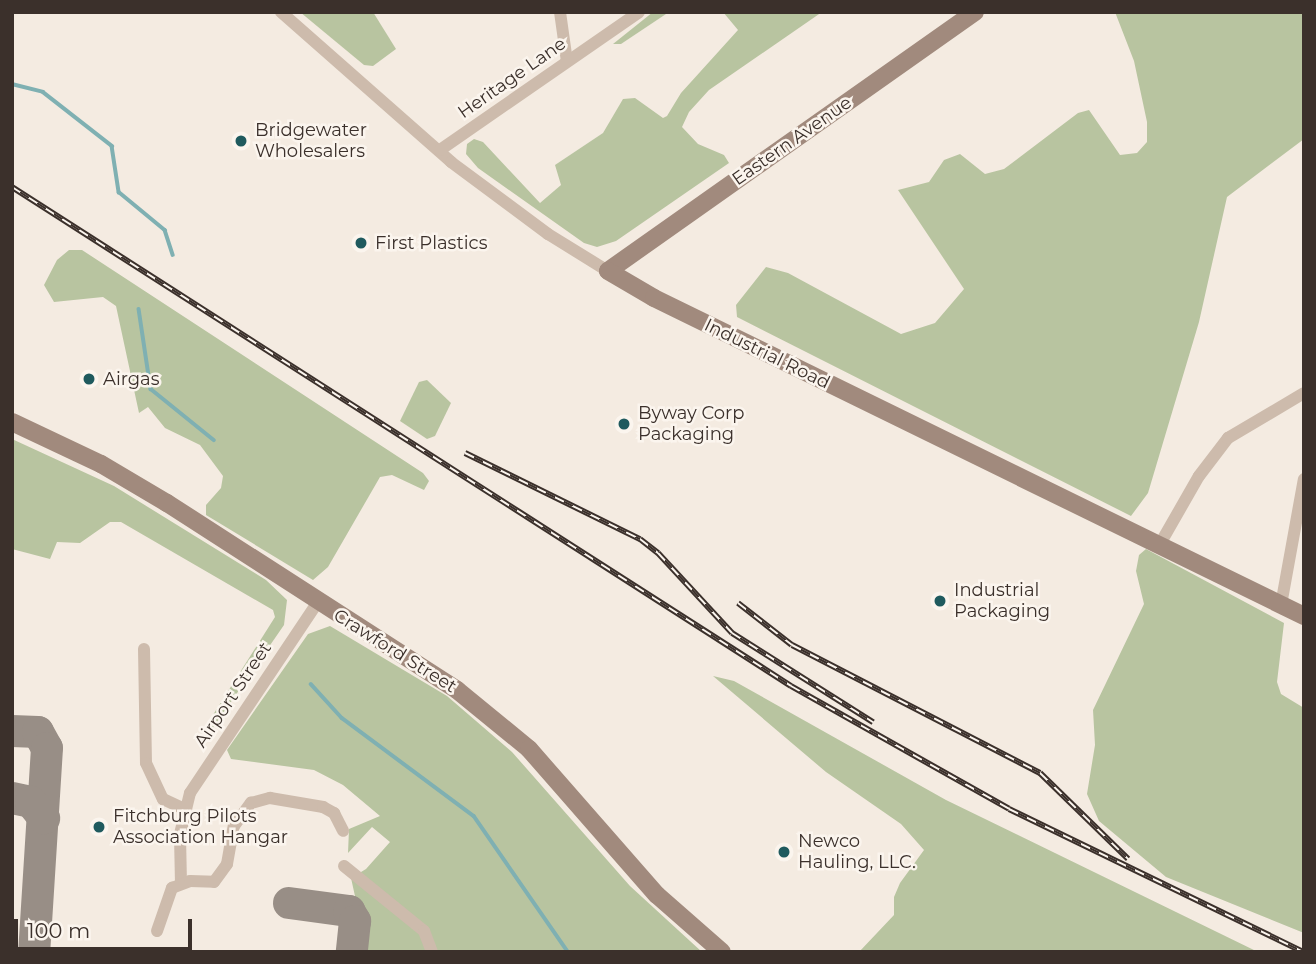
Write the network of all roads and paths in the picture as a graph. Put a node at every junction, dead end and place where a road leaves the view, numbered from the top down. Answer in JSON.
{"nodes":[{"id":1,"x":281,"y":12,"type":"edge"},
{"id":2,"x":560,"y":12,"type":"edge"},
{"id":3,"x":639,"y":12,"type":"edge"},
{"id":4,"x":975,"y":12,"type":"edge"},
{"id":5,"x":567,"y":62,"type":"junction"},
{"id":6,"x":440,"y":150,"type":"junction"},
{"id":7,"x":608,"y":271,"type":"junction"},
{"id":8,"x":1303,"y":397,"type":"edge"},
{"id":9,"x":12,"y":422,"type":"edge"},
{"id":10,"x":1304,"y":479,"type":"edge"},
{"id":11,"x":1160,"y":544,"type":"junction"},
{"id":12,"x":317,"y":603,"type":"junction"},
{"id":13,"x":1281,"y":605,"type":"junction"},
{"id":14,"x":1304,"y":616,"type":"edge"},
{"id":15,"x":144,"y":649,"type":"dead end"},
{"id":16,"x":184,"y":809,"type":"junction"},
{"id":17,"x":343,"y":831,"type":"dead end"},
{"id":18,"x":344,"y":866,"type":"dead end"},
{"id":19,"x":181,"y":883,"type":"junction"},
{"id":20,"x":156,"y":931,"type":"dead end"},
{"id":21,"x":432,"y":952,"type":"edge"},
{"id":22,"x":722,"y":952,"type":"edge"}],
"edges":[{"from":1,"to":6,"type":"street","name":"Industrial Road"},
{"from":2,"to":5,"type":"street"},
{"from":3,"to":5,"type":"street","name":"Heritage Lane"},
{"from":4,"to":7,"type":"street","name":"Eastern Avenue"},
{"from":5,"to":6,"type":"street","name":"Heritage Lane"},
{"from":6,"to":7,"type":"street","name":"Industrial Road"},
{"from":7,"to":11,"type":"street","name":"Industrial Road"},
{"from":8,"to":11,"type":"street"},
{"from":9,"to":12,"type":"street","name":"Crawford Street"},
{"from":10,"to":13,"type":"street"},
{"from":11,"to":13,"type":"street","name":"Industrial Road"},
{"from":12,"to":16,"type":"street","name":"Airport Street"},
{"from":12,"to":22,"type":"street","name":"Crawford Street"},
{"from":13,"to":14,"type":"street","name":"Industrial Road"},
{"from":15,"to":16,"type":"street"},
{"from":16,"to":19,"type":"street","name":"Airport Street"},
{"from":17,"to":19,"type":"street"},
{"from":18,"to":21,"type":"street"},
{"from":19,"to":20,"type":"street"}]}
